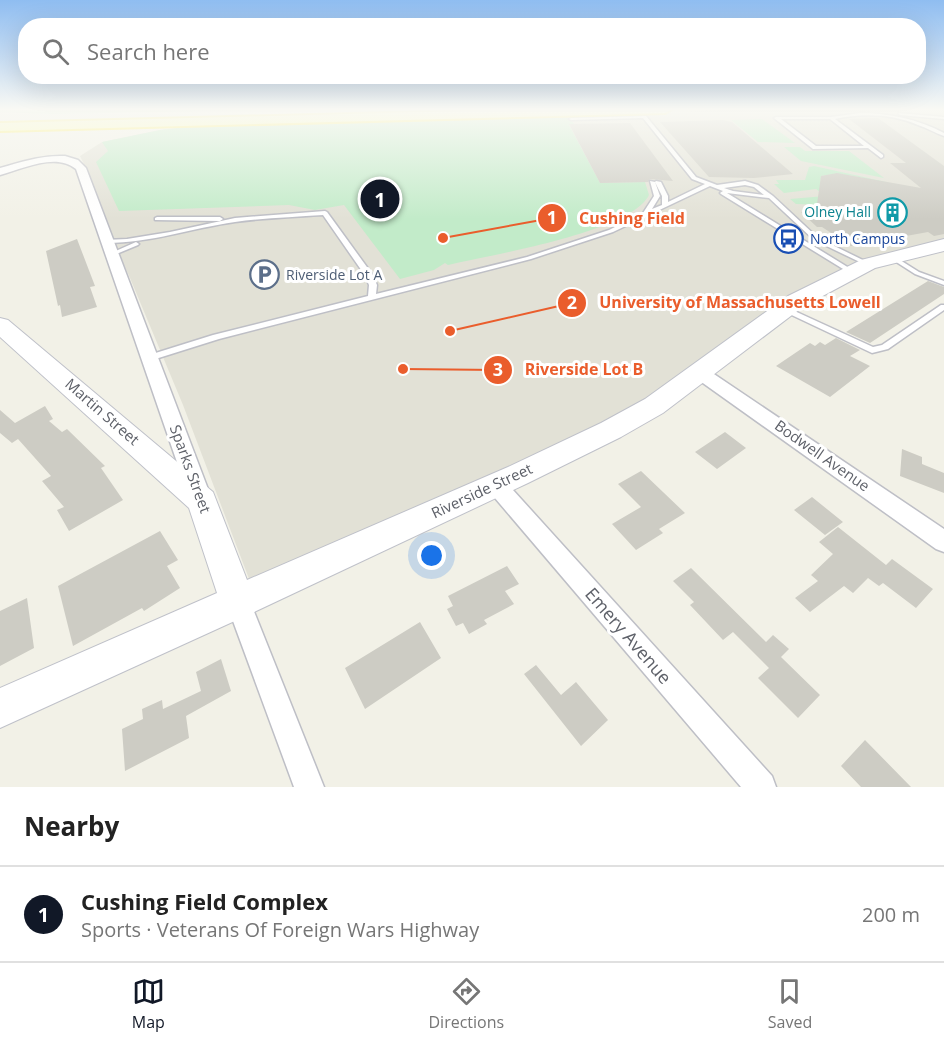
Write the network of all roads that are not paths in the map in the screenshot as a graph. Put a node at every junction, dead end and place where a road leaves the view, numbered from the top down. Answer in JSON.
{"nodes":[{"id":1,"x":668,"y":146,"type":"edge"},
{"id":2,"x":812,"y":146,"type":"edge"},
{"id":3,"x":868,"y":147,"type":"joint"},
{"id":4,"x":881,"y":156,"type":"dead end"},
{"id":5,"x":0,"y":172,"type":"edge"},
{"id":6,"x":711,"y":186,"type":"junction"},
{"id":7,"x":768,"y":200,"type":"junction"},
{"id":8,"x":665,"y":206,"type":"junction"},
{"id":9,"x":758,"y":207,"type":"dead end"},
{"id":10,"x":751,"y":211,"type":"junction"},
{"id":11,"x":646,"y":214,"type":"junction"},
{"id":12,"x":157,"y":219,"type":"dead end"},
{"id":13,"x":235,"y":220,"type":"junction"},
{"id":14,"x":170,"y":234,"type":"junction"},
{"id":15,"x":944,"y":245,"type":"edge"},
{"id":16,"x":110,"y":247,"type":"junction"},
{"id":17,"x":892,"y":257,"type":"junction"},
{"id":18,"x":859,"y":268,"type":"junction"},
{"id":19,"x":944,"y":283,"type":"edge"},
{"id":20,"x":372,"y":298,"type":"junction"},
{"id":21,"x":944,"y":307,"type":"edge"},
{"id":22,"x":784,"y":310,"type":"junction"},
{"id":23,"x":0,"y":325,"type":"edge"},
{"id":24,"x":149,"y":358,"type":"junction"},
{"id":25,"x":699,"y":372,"type":"junction"},
{"id":26,"x":496,"y":485,"type":"junction"},
{"id":27,"x":202,"y":501,"type":"junction"},
{"id":28,"x":944,"y":542,"type":"edge"},
{"id":29,"x":238,"y":602,"type":"junction"},
{"id":30,"x":0,"y":708,"type":"edge"},
{"id":31,"x":309,"y":787,"type":"edge"},
{"id":32,"x":760,"y":787,"type":"edge"}],
"edges":[{"from":1,"to":6,"type":"lane"},
{"from":2,"to":3,"type":"lane"},
{"from":3,"to":4,"type":"lane"},
{"from":5,"to":16,"type":"street","name":"Sparks Street"},
{"from":6,"to":7,"type":"lane"},
{"from":6,"to":7,"type":"lane"},
{"from":6,"to":8,"type":"lane"},
{"from":6,"to":10,"type":"lane"},
{"from":7,"to":18,"type":"lane"},
{"from":8,"to":11,"type":"lane"},
{"from":8,"to":11,"type":"lane"},
{"from":9,"to":10,"type":"lane"},
{"from":10,"to":18,"type":"lane"},
{"from":11,"to":20,"type":"lane"},
{"from":12,"to":13,"type":"lane"},
{"from":13,"to":14,"type":"lane"},
{"from":13,"to":20,"type":"lane"},
{"from":14,"to":16,"type":"lane"},
{"from":14,"to":16,"type":"lane"},
{"from":15,"to":17,"type":"main road","name":"Riverside Street"},
{"from":16,"to":24,"type":"street","name":"Sparks Street"},
{"from":17,"to":18,"type":"main road","name":"Riverside Street"},
{"from":17,"to":19,"type":"lane"},
{"from":18,"to":22,"type":"main road","name":"Riverside Street"},
{"from":20,"to":24,"type":"lane"},
{"from":21,"to":22,"type":"lane"},
{"from":22,"to":25,"type":"main road","name":"Riverside Street"},
{"from":23,"to":27,"type":"main road","name":"Martin Street"},
{"from":24,"to":27,"type":"street","name":"Sparks Street"},
{"from":25,"to":26,"type":"main road","name":"Riverside Street"},
{"from":25,"to":28,"type":"street","name":"Bodwell Avenue"},
{"from":26,"to":29,"type":"main road","name":"Riverside Street"},
{"from":26,"to":32,"type":"street","name":"Emery Avenue"},
{"from":27,"to":29,"type":"main road","name":"Sparks Street"},
{"from":29,"to":30,"type":"main road","name":"Riverside Street"},
{"from":29,"to":31,"type":"street","name":"Sparks Street"}]}
